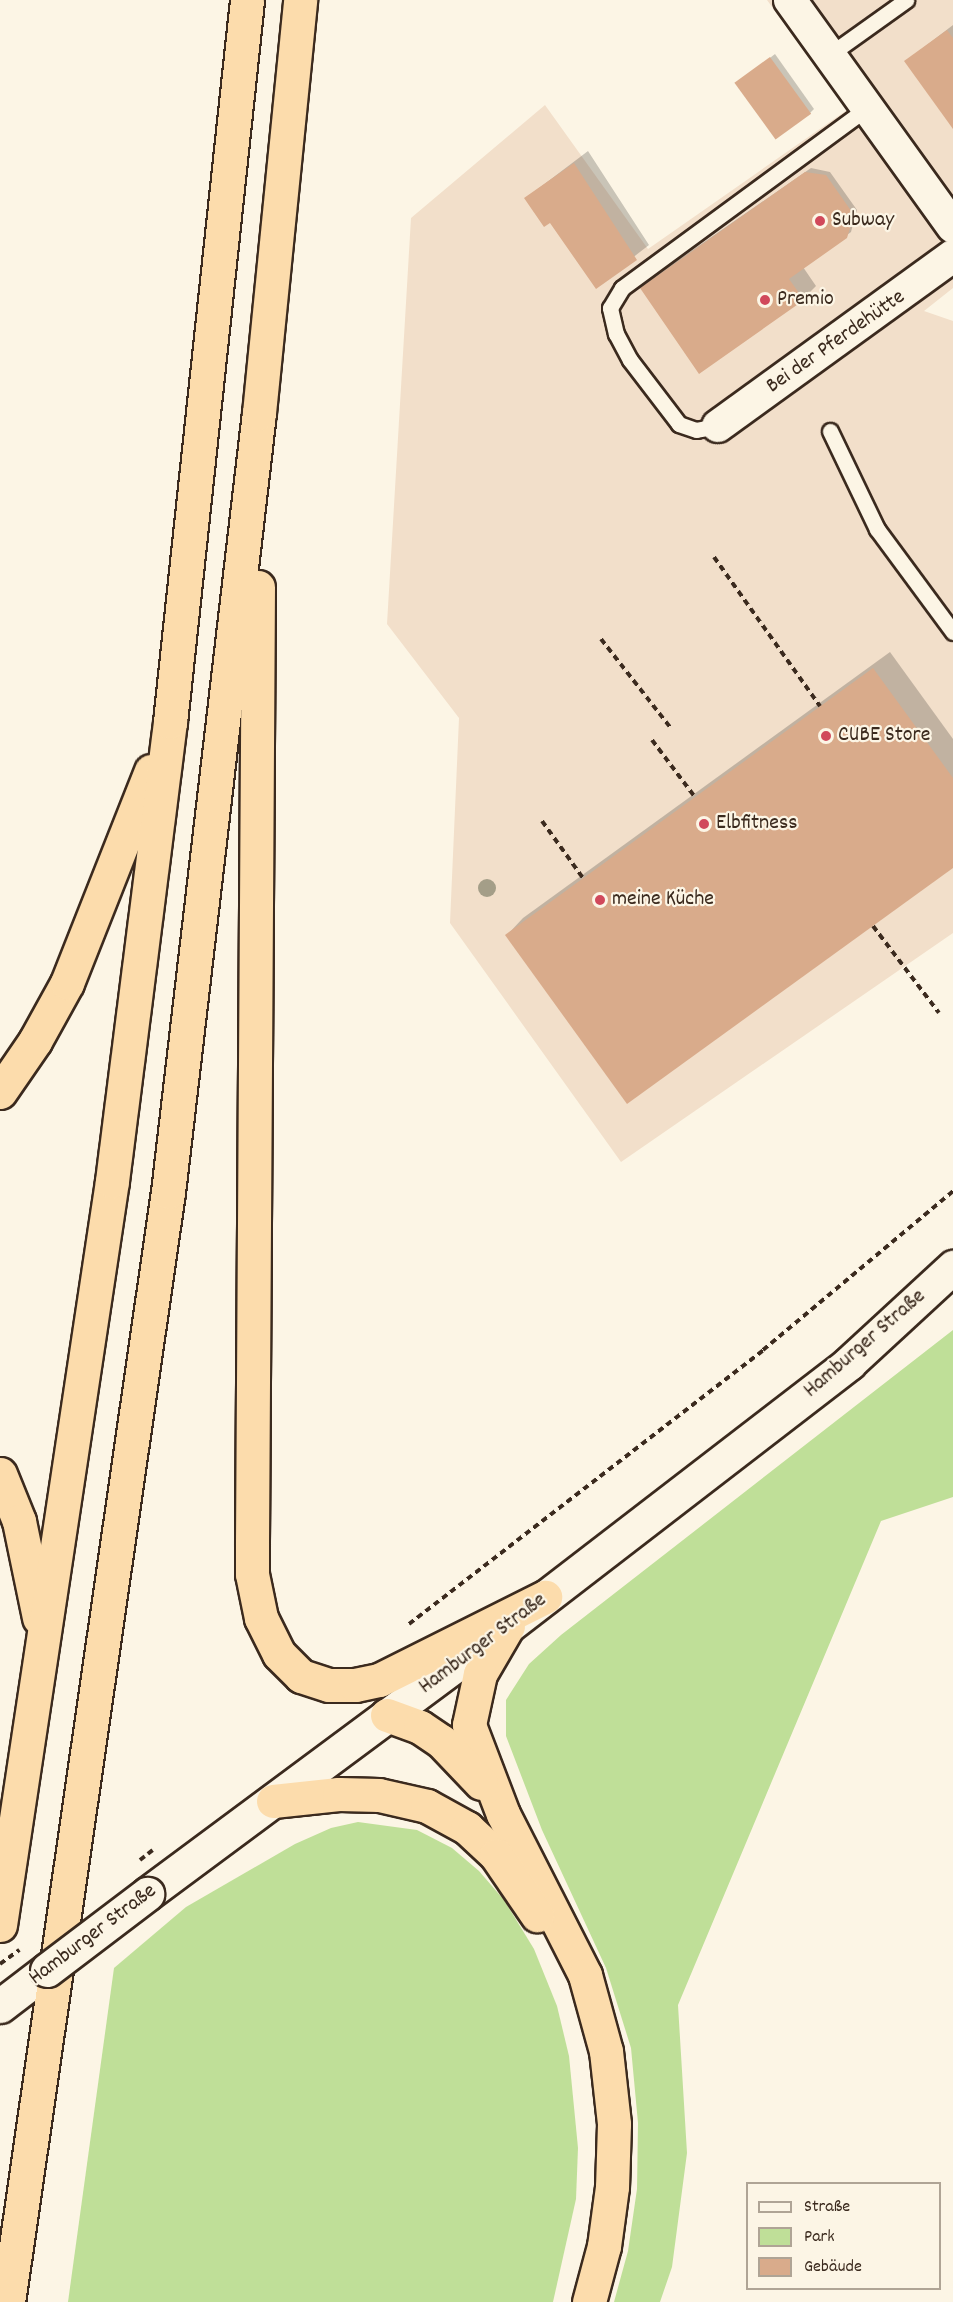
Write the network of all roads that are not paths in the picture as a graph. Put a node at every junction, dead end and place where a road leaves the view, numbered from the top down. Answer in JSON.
{"nodes":[{"id":1,"x":247,"y":0,"type":"edge"},
{"id":2,"x":300,"y":0,"type":"edge"},
{"id":3,"x":790,"y":0,"type":"edge"},
{"id":4,"x":906,"y":0,"type":"edge"},
{"id":5,"x":829,"y":55,"type":"junction"},
{"id":6,"x":867,"y":108,"type":"junction"},
{"id":7,"x":953,"y":227,"type":"edge"},
{"id":8,"x":953,"y":256,"type":"edge"},
{"id":9,"x":259,"y":413,"type":"junction"},
{"id":10,"x":718,"y":426,"type":"joint"},
{"id":11,"x":830,"y":431,"type":"dead end"},
{"id":12,"x":953,"y":633,"type":"edge"},
{"id":13,"x":170,"y":722,"type":"junction"},
{"id":14,"x":0,"y":1092,"type":"edge"},
{"id":15,"x":953,"y":1267,"type":"edge"},
{"id":16,"x":0,"y":1474,"type":"edge"},
{"id":17,"x":545,"y":1597,"type":"junction"},
{"id":18,"x":508,"y":1626,"type":"junction"},
{"id":19,"x":44,"y":1637,"type":"junction"},
{"id":20,"x":387,"y":1715,"type":"junction"},
{"id":21,"x":273,"y":1801,"type":"junction"},
{"id":22,"x":503,"y":1814,"type":"junction"},
{"id":23,"x":0,"y":1925,"type":"edge"},
{"id":24,"x":0,"y":2006,"type":"edge"},
{"id":25,"x":15,"y":2253,"type":"junction"},
{"id":26,"x":8,"y":2302,"type":"edge"},
{"id":27,"x":22,"y":2302,"type":"edge"},
{"id":28,"x":571,"y":2302,"type":"edge"},
{"id":29,"x":588,"y":2302,"type":"edge"}],
"edges":[{"from":1,"to":13,"type":"highway"},
{"from":2,"to":9,"type":"highway"},
{"from":3,"to":5,"type":"street"},
{"from":4,"to":5,"type":"lane"},
{"from":5,"to":6,"type":"street"},
{"from":6,"to":7,"type":"street"},
{"from":6,"to":10,"type":"lane"},
{"from":8,"to":10,"type":"street","name":"Bei der Pferdehütte"},
{"from":9,"to":17,"type":"highway"},
{"from":9,"to":25,"type":"highway"},
{"from":11,"to":12,"type":"lane"},
{"from":13,"to":14,"type":"highway"},
{"from":13,"to":19,"type":"highway"},
{"from":15,"to":17,"type":"main road","name":"Hamburger Straße"},
{"from":16,"to":19,"type":"highway"},
{"from":17,"to":18,"type":"main road","name":"Hamburger Straße"},
{"from":18,"to":20,"type":"main road","name":"Hamburger Straße"},
{"from":18,"to":22,"type":"highway"},
{"from":19,"to":23,"type":"highway"},
{"from":20,"to":21,"type":"main road","name":"Hamburger Straße"},
{"from":20,"to":22,"type":"highway"},
{"from":21,"to":24,"type":"main road","name":"Hamburger Straße","bridge":true},
{"from":21,"to":28,"type":"highway"},
{"from":22,"to":29,"type":"highway"},
{"from":25,"to":26,"type":"highway"},
{"from":25,"to":27,"type":"highway"}]}
